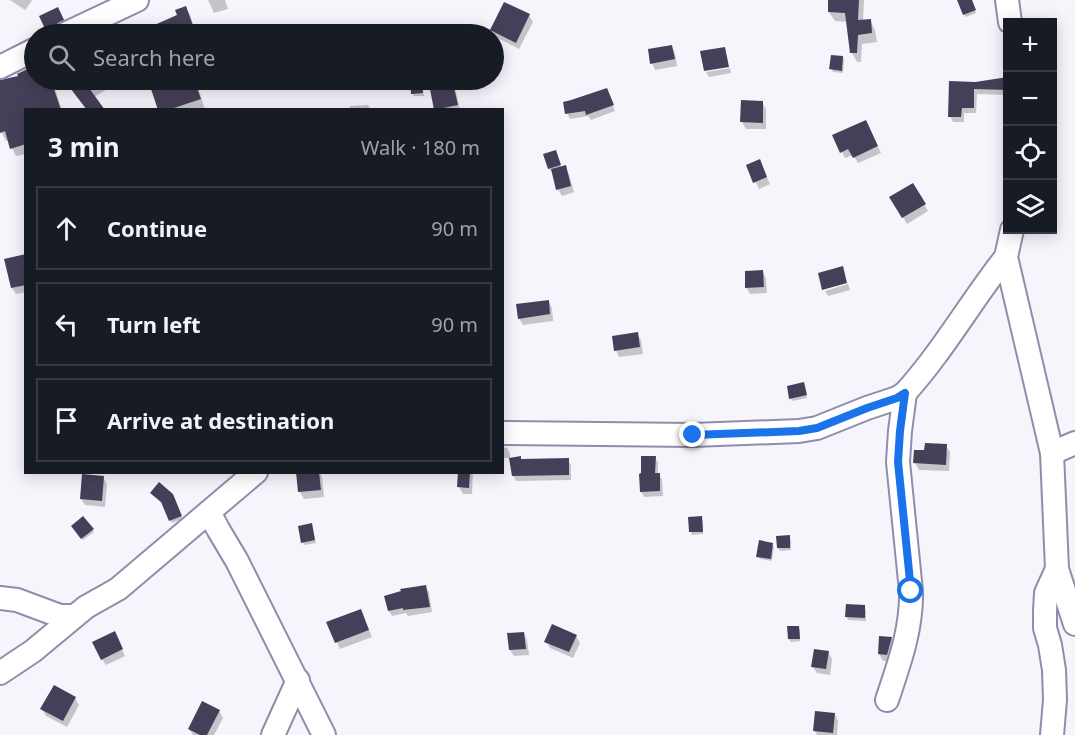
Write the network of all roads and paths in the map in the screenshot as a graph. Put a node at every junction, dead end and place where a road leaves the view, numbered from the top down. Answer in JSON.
{"nodes":[{"id":1,"x":137,"y":0,"type":"edge"},
{"id":2,"x":1007,"y":0,"type":"edge"},
{"id":3,"x":1009,"y":18,"type":"edge"},
{"id":4,"x":86,"y":24,"type":"edge"},
{"id":5,"x":24,"y":55,"type":"edge"},
{"id":6,"x":0,"y":67,"type":"edge"},
{"id":7,"x":1011,"y":234,"type":"edge"},
{"id":8,"x":1006,"y":256,"type":"junction"},
{"id":9,"x":905,"y":393,"type":"junction"},
{"id":10,"x":504,"y":433,"type":"edge"},
{"id":11,"x":1075,"y":443,"type":"edge"},
{"id":12,"x":1052,"y":453,"type":"junction"},
{"id":13,"x":254,"y":474,"type":"edge"},
{"id":14,"x":209,"y":512,"type":"junction"},
{"id":15,"x":1057,"y":569,"type":"junction"},
{"id":16,"x":0,"y":598,"type":"edge"},
{"id":17,"x":74,"y":616,"type":"junction"},
{"id":18,"x":1075,"y":624,"type":"edge"},
{"id":19,"x":0,"y":673,"type":"edge"},
{"id":20,"x":298,"y":680,"type":"junction"},
{"id":21,"x":887,"y":700,"type":"dead end"},
{"id":22,"x":273,"y":735,"type":"edge"},
{"id":23,"x":324,"y":735,"type":"edge"},
{"id":24,"x":1052,"y":735,"type":"edge"}],
"edges":[{"from":1,"to":4,"type":"street"},
{"from":2,"to":3,"type":"street"},
{"from":5,"to":6,"type":"street"},
{"from":7,"to":8,"type":"street"},
{"from":8,"to":9,"type":"street"},
{"from":8,"to":12,"type":"street"},
{"from":9,"to":10,"type":"street"},
{"from":9,"to":21,"type":"street"},
{"from":11,"to":12,"type":"street"},
{"from":12,"to":15,"type":"street"},
{"from":13,"to":14,"type":"street"},
{"from":14,"to":17,"type":"street"},
{"from":14,"to":20,"type":"street"},
{"from":15,"to":18,"type":"street"},
{"from":15,"to":24,"type":"street"},
{"from":16,"to":17,"type":"street"},
{"from":17,"to":19,"type":"street"},
{"from":20,"to":22,"type":"street"},
{"from":20,"to":23,"type":"street"}]}
